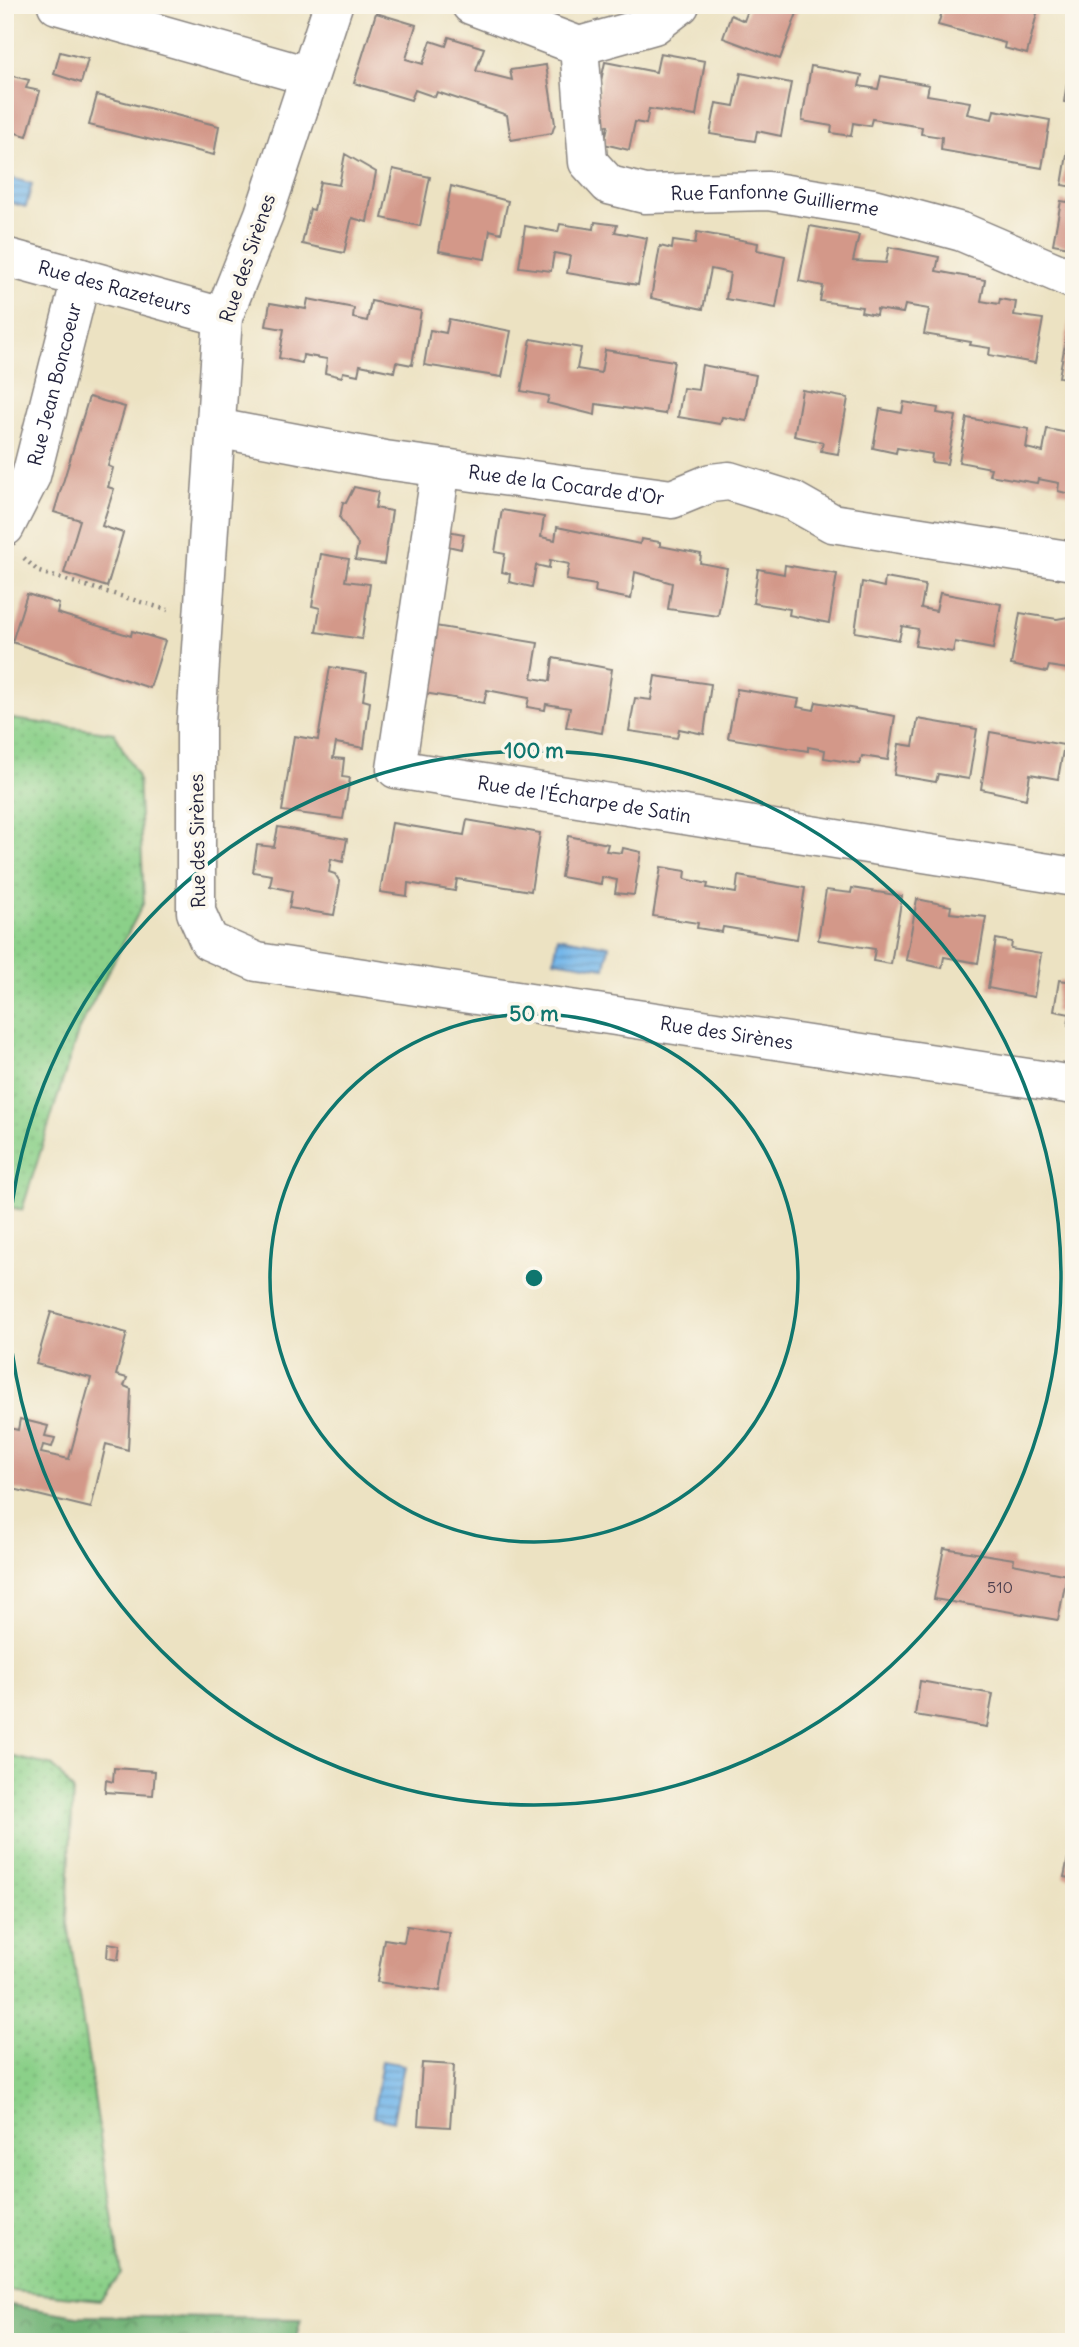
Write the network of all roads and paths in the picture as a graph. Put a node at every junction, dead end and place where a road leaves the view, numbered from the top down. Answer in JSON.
{"nodes":[{"id":1,"x":57,"y":5,"type":"edge"},
{"id":2,"x":333,"y":5,"type":"edge"},
{"id":3,"x":471,"y":5,"type":"edge"},
{"id":4,"x":680,"y":5,"type":"edge"},
{"id":5,"x":579,"y":46,"type":"junction"},
{"id":6,"x":307,"y":76,"type":"junction"},
{"id":7,"x":5,"y":257,"type":"edge"},
{"id":8,"x":81,"y":278,"type":"junction"},
{"id":9,"x":1074,"y":281,"type":"edge"},
{"id":10,"x":223,"y":317,"type":"junction"},
{"id":11,"x":216,"y":428,"type":"junction"},
{"id":12,"x":442,"y":468,"type":"junction"},
{"id":13,"x":14,"y":541,"type":"edge"},
{"id":14,"x":1074,"y":561,"type":"edge"},
{"id":15,"x":203,"y":620,"type":"junction"},
{"id":16,"x":1074,"y":877,"type":"edge"},
{"id":17,"x":1074,"y":1084,"type":"edge"}],
"edges":[{"from":1,"to":6,"type":"street"},
{"from":2,"to":6,"type":"street","name":"Rue des Sirènes"},
{"from":3,"to":5,"type":"street"},
{"from":4,"to":5,"type":"street"},
{"from":5,"to":9,"type":"street","name":"Rue Fanfonne Guillierme"},
{"from":6,"to":10,"type":"street","name":"Rue des Sirènes"},
{"from":7,"to":8,"type":"street","name":"Rue des Razeteurs"},
{"from":8,"to":10,"type":"street","name":"Rue des Razeteurs"},
{"from":8,"to":13,"type":"street","name":"Rue Jean Boncoeur"},
{"from":10,"to":11,"type":"street","name":"Rue des Sirènes"},
{"from":11,"to":12,"type":"street","name":"Rue de la Cocarde d'Or"},
{"from":11,"to":15,"type":"street","name":"Rue des Sirènes"},
{"from":12,"to":14,"type":"street","name":"Rue de la Cocarde d'Or"},
{"from":12,"to":16,"type":"street","name":"Rue de l'Écharpe de Satin"},
{"from":13,"to":15,"type":"path"},
{"from":15,"to":17,"type":"street","name":"Rue des Sirènes"}]}
